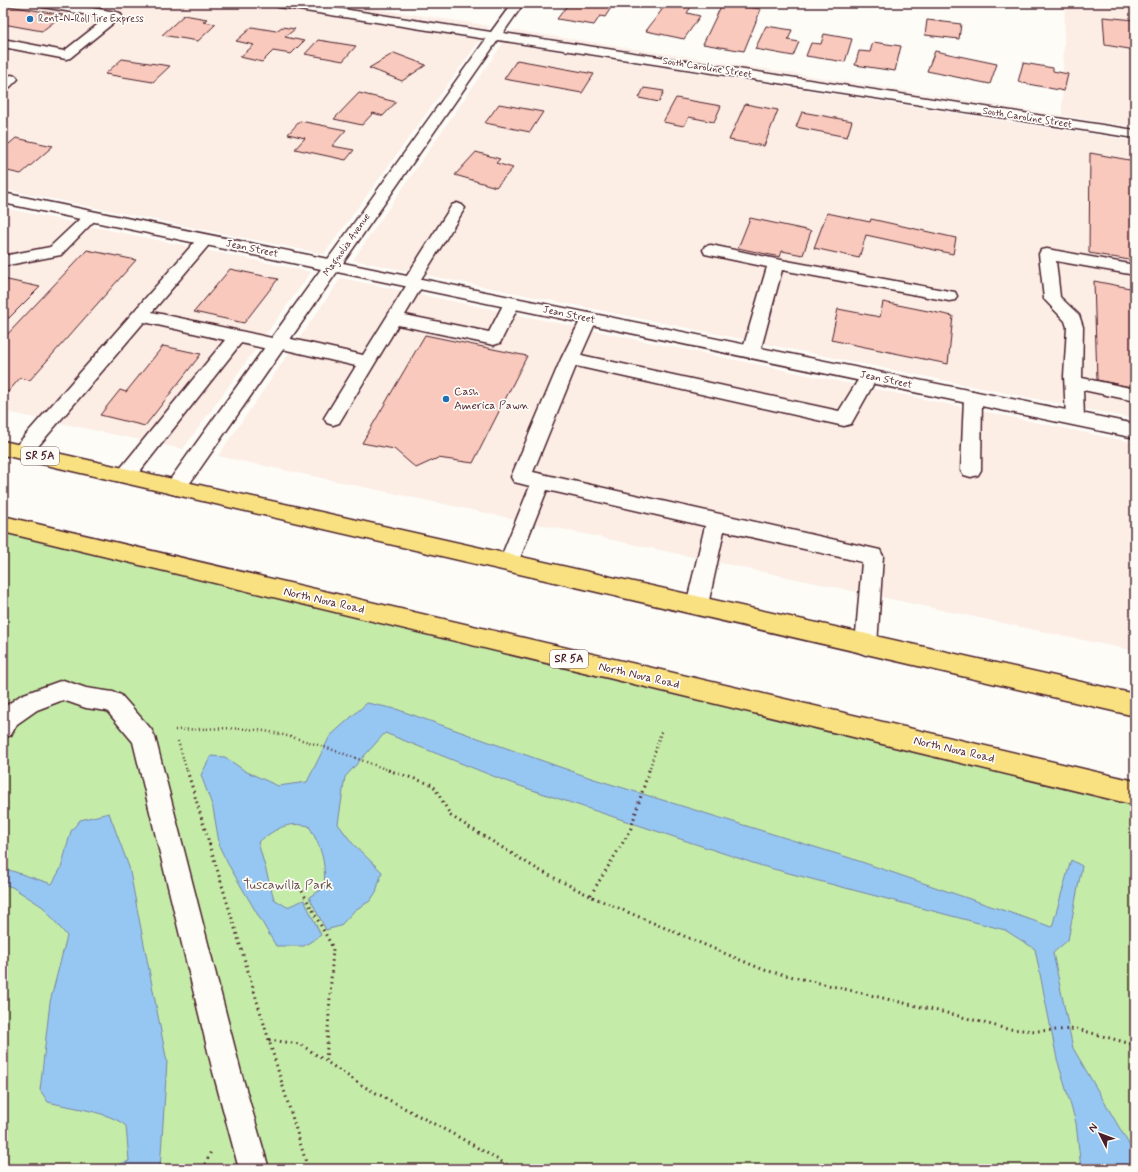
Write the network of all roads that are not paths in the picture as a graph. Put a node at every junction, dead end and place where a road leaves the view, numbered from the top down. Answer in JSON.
{"nodes":[{"id":1,"x":44,"y":3,"type":"edge"},
{"id":2,"x":279,"y":3,"type":"edge"},
{"id":3,"x":518,"y":3,"type":"edge"},
{"id":4,"x":495,"y":36,"type":"junction"},
{"id":5,"x":3,"y":43,"type":"edge"},
{"id":6,"x":1135,"y":134,"type":"edge"},
{"id":7,"x":3,"y":198,"type":"edge"},
{"id":8,"x":457,"y":208,"type":"dead end"},
{"id":9,"x":91,"y":216,"type":"junction"},
{"id":10,"x":205,"y":240,"type":"junction"},
{"id":11,"x":711,"y":250,"type":"dead end"},
{"id":12,"x":3,"y":261,"type":"edge"},
{"id":13,"x":776,"y":264,"type":"junction"},
{"id":14,"x":332,"y":266,"type":"junction"},
{"id":15,"x":1135,"y":270,"type":"edge"},
{"id":16,"x":414,"y":283,"type":"junction"},
{"id":17,"x":949,"y":296,"type":"dead end"},
{"id":18,"x":512,"y":303,"type":"junction"},
{"id":19,"x":140,"y":315,"type":"junction"},
{"id":20,"x":394,"y":318,"type":"junction"},
{"id":21,"x":589,"y":319,"type":"junction"},
{"id":22,"x":237,"y":336,"type":"junction"},
{"id":23,"x":277,"y":344,"type":"junction"},
{"id":24,"x":751,"y":352,"type":"junction"},
{"id":25,"x":570,"y":359,"type":"junction"},
{"id":26,"x":366,"y":362,"type":"junction"},
{"id":27,"x":869,"y":376,"type":"junction"},
{"id":28,"x":1073,"y":382,"type":"junction"},
{"id":29,"x":1135,"y":395,"type":"edge"},
{"id":30,"x":973,"y":398,"type":"junction"},
{"id":31,"x":333,"y":418,"type":"dead end"},
{"id":32,"x":1075,"y":418,"type":"junction"},
{"id":33,"x":1135,"y":431,"type":"edge"},
{"id":34,"x":13,"y":450,"type":"edge"},
{"id":35,"x":971,"y":470,"type":"dead end"},
{"id":36,"x":126,"y":475,"type":"junction"},
{"id":37,"x":541,"y":482,"type":"junction"},
{"id":38,"x":176,"y":487,"type":"junction"},
{"id":39,"x":716,"y":521,"type":"junction"},
{"id":40,"x":3,"y":524,"type":"edge"},
{"id":41,"x":509,"y":562,"type":"junction"},
{"id":42,"x":697,"y":605,"type":"junction"},
{"id":43,"x":866,"y":644,"type":"junction"},
{"id":44,"x":1135,"y":705,"type":"edge"},
{"id":45,"x":3,"y":727,"type":"edge"},
{"id":46,"x":1135,"y":793,"type":"edge"},
{"id":47,"x":254,"y":1169,"type":"edge"}],
"edges":[{"from":1,"to":5,"type":"lane"},
{"from":2,"to":4,"type":"street","name":"South Caroline Street"},
{"from":3,"to":4,"type":"street","name":"Magnolia Avenue"},
{"from":4,"to":6,"type":"street","name":"South Caroline Street"},
{"from":4,"to":14,"type":"street","name":"Magnolia Avenue"},
{"from":7,"to":9,"type":"street","name":"Jean Street"},
{"from":8,"to":16,"type":"lane"},
{"from":9,"to":10,"type":"street","name":"Jean Street"},
{"from":9,"to":12,"type":"lane"},
{"from":10,"to":14,"type":"street","name":"Jean Street"},
{"from":10,"to":19,"type":"lane"},
{"from":11,"to":13,"type":"lane"},
{"from":13,"to":17,"type":"lane"},
{"from":13,"to":24,"type":"lane"},
{"from":14,"to":16,"type":"street","name":"Jean Street"},
{"from":14,"to":23,"type":"street","name":"Magnolia Avenue"},
{"from":15,"to":28,"type":"lane"},
{"from":16,"to":18,"type":"street","name":"Jean Street"},
{"from":16,"to":20,"type":"lane"},
{"from":18,"to":20,"type":"lane"},
{"from":18,"to":21,"type":"street","name":"Jean Street"},
{"from":19,"to":22,"type":"lane"},
{"from":19,"to":34,"type":"lane"},
{"from":20,"to":26,"type":"lane"},
{"from":21,"to":24,"type":"street","name":"Jean Street"},
{"from":21,"to":25,"type":"lane"},
{"from":22,"to":23,"type":"lane"},
{"from":22,"to":36,"type":"lane"},
{"from":23,"to":26,"type":"lane"},
{"from":23,"to":38,"type":"street","name":"Magnolia Avenue"},
{"from":24,"to":27,"type":"street","name":"Jean Street"},
{"from":25,"to":27,"type":"lane"},
{"from":25,"to":37,"type":"lane"},
{"from":26,"to":31,"type":"lane"},
{"from":27,"to":30,"type":"street","name":"Jean Street"},
{"from":28,"to":29,"type":"lane"},
{"from":28,"to":32,"type":"lane"},
{"from":30,"to":32,"type":"street","name":"Jean Street"},
{"from":30,"to":35,"type":"lane"},
{"from":32,"to":33,"type":"street","name":"Jean Street"},
{"from":34,"to":36,"type":"main road","number":"SR 5A"},
{"from":36,"to":38,"type":"main road","number":"SR 5A"},
{"from":37,"to":39,"type":"lane"},
{"from":37,"to":41,"type":"lane"},
{"from":38,"to":41,"type":"main road","number":"SR 5A"},
{"from":39,"to":42,"type":"lane"},
{"from":39,"to":43,"type":"lane"},
{"from":40,"to":46,"type":"main road","name":"North Nova Road","number":"SR 5A"},
{"from":41,"to":42,"type":"main road","number":"SR 5A"},
{"from":42,"to":43,"type":"main road","number":"SR 5A"},
{"from":43,"to":44,"type":"main road","number":"SR 5A"},
{"from":45,"to":47,"type":"lane"}]}
